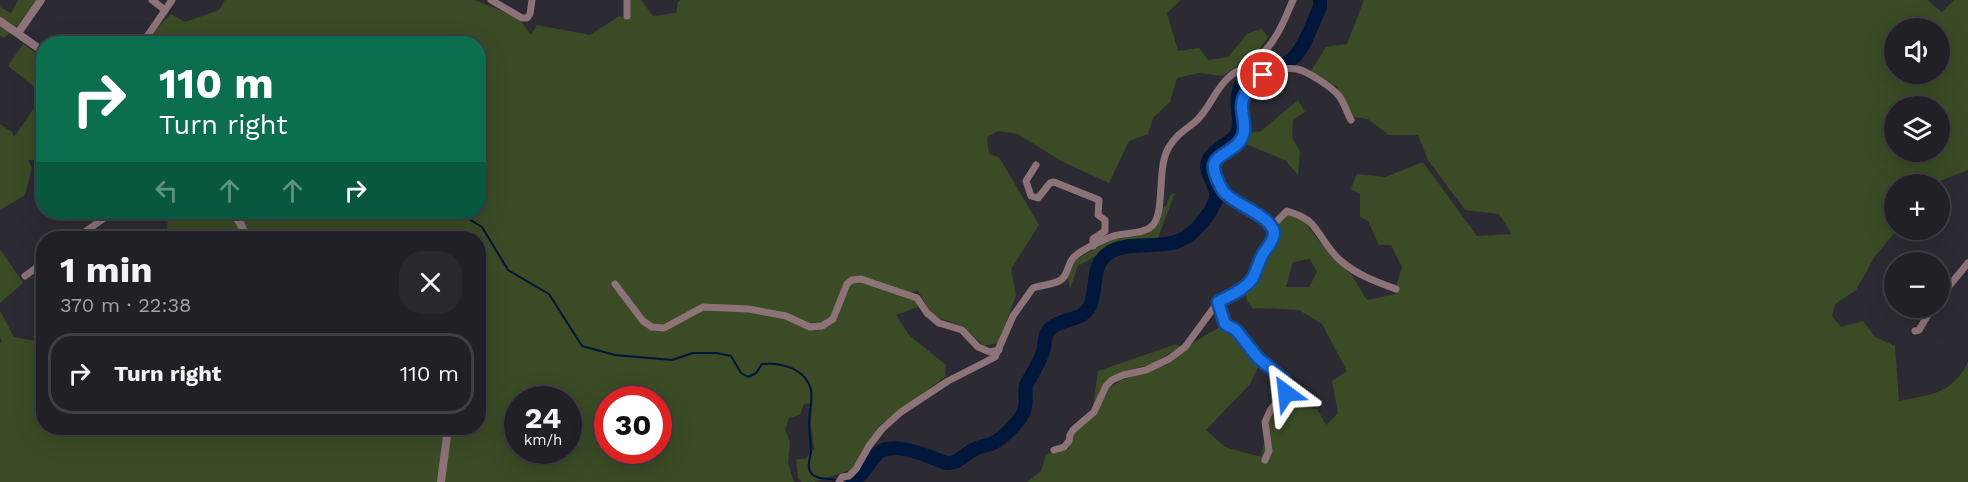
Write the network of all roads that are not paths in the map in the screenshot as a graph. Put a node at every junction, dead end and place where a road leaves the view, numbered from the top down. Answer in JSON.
{"nodes":[{"id":1,"x":41,"y":0,"type":"edge"},
{"id":2,"x":152,"y":0,"type":"edge"},
{"id":3,"x":172,"y":0,"type":"edge"},
{"id":4,"x":491,"y":0,"type":"edge"},
{"id":5,"x":532,"y":0,"type":"edge"},
{"id":6,"x":627,"y":0,"type":"edge"},
{"id":7,"x":1293,"y":0,"type":"edge"},
{"id":8,"x":165,"y":10,"type":"junction"},
{"id":9,"x":627,"y":15,"type":"dead end"},
{"id":10,"x":0,"y":21,"type":"edge"},
{"id":11,"x":18,"y":33,"type":"junction"},
{"id":12,"x":147,"y":36,"type":"edge"},
{"id":13,"x":36,"y":46,"type":"edge"},
{"id":14,"x":1257,"y":60,"type":"junction"},
{"id":15,"x":1263,"y":75,"type":"junction"},
{"id":16,"x":1351,"y":120,"type":"dead end"},
{"id":17,"x":1036,"y":165,"type":"dead end"},
{"id":18,"x":104,"y":219,"type":"edge"},
{"id":19,"x":1272,"y":226,"type":"junction"},
{"id":20,"x":86,"y":231,"type":"edge"},
{"id":21,"x":1093,"y":246,"type":"junction"},
{"id":22,"x":1968,"y":263,"type":"edge"},
{"id":23,"x":36,"y":268,"type":"edge"},
{"id":24,"x":25,"y":276,"type":"dead end"},
{"id":25,"x":1950,"y":283,"type":"edge"},
{"id":26,"x":615,"y":284,"type":"dead end"},
{"id":27,"x":1395,"y":289,"type":"dead end"},
{"id":28,"x":1218,"y":302,"type":"junction"},
{"id":29,"x":1926,"y":318,"type":"edge"},
{"id":30,"x":1915,"y":331,"type":"dead end"},
{"id":31,"x":999,"y":350,"type":"junction"},
{"id":32,"x":447,"y":435,"type":"edge"},
{"id":33,"x":1054,"y":450,"type":"dead end"},
{"id":34,"x":1265,"y":460,"type":"dead end"},
{"id":35,"x":840,"y":481,"type":"edge"},
{"id":36,"x":441,"y":482,"type":"edge"}],
"edges":[{"from":1,"to":11,"type":"street"},
{"from":2,"to":8,"type":"street"},
{"from":3,"to":8,"type":"street"},
{"from":4,"to":5,"type":"street"},
{"from":6,"to":9,"type":"street"},
{"from":7,"to":14,"type":"street"},
{"from":8,"to":12,"type":"street"},
{"from":10,"to":11,"type":"street"},
{"from":11,"to":13,"type":"street"},
{"from":14,"to":15,"type":"street"},
{"from":14,"to":21,"type":"street"},
{"from":15,"to":16,"type":"street"},
{"from":15,"to":19,"type":"street"},
{"from":17,"to":21,"type":"street"},
{"from":18,"to":20,"type":"street"},
{"from":19,"to":27,"type":"street"},
{"from":19,"to":28,"type":"street"},
{"from":21,"to":31,"type":"street"},
{"from":22,"to":25,"type":"street"},
{"from":23,"to":24,"type":"street"},
{"from":26,"to":31,"type":"street"},
{"from":28,"to":33,"type":"street"},
{"from":28,"to":34,"type":"street"},
{"from":29,"to":30,"type":"street"},
{"from":31,"to":35,"type":"street"},
{"from":32,"to":36,"type":"street"}]}
